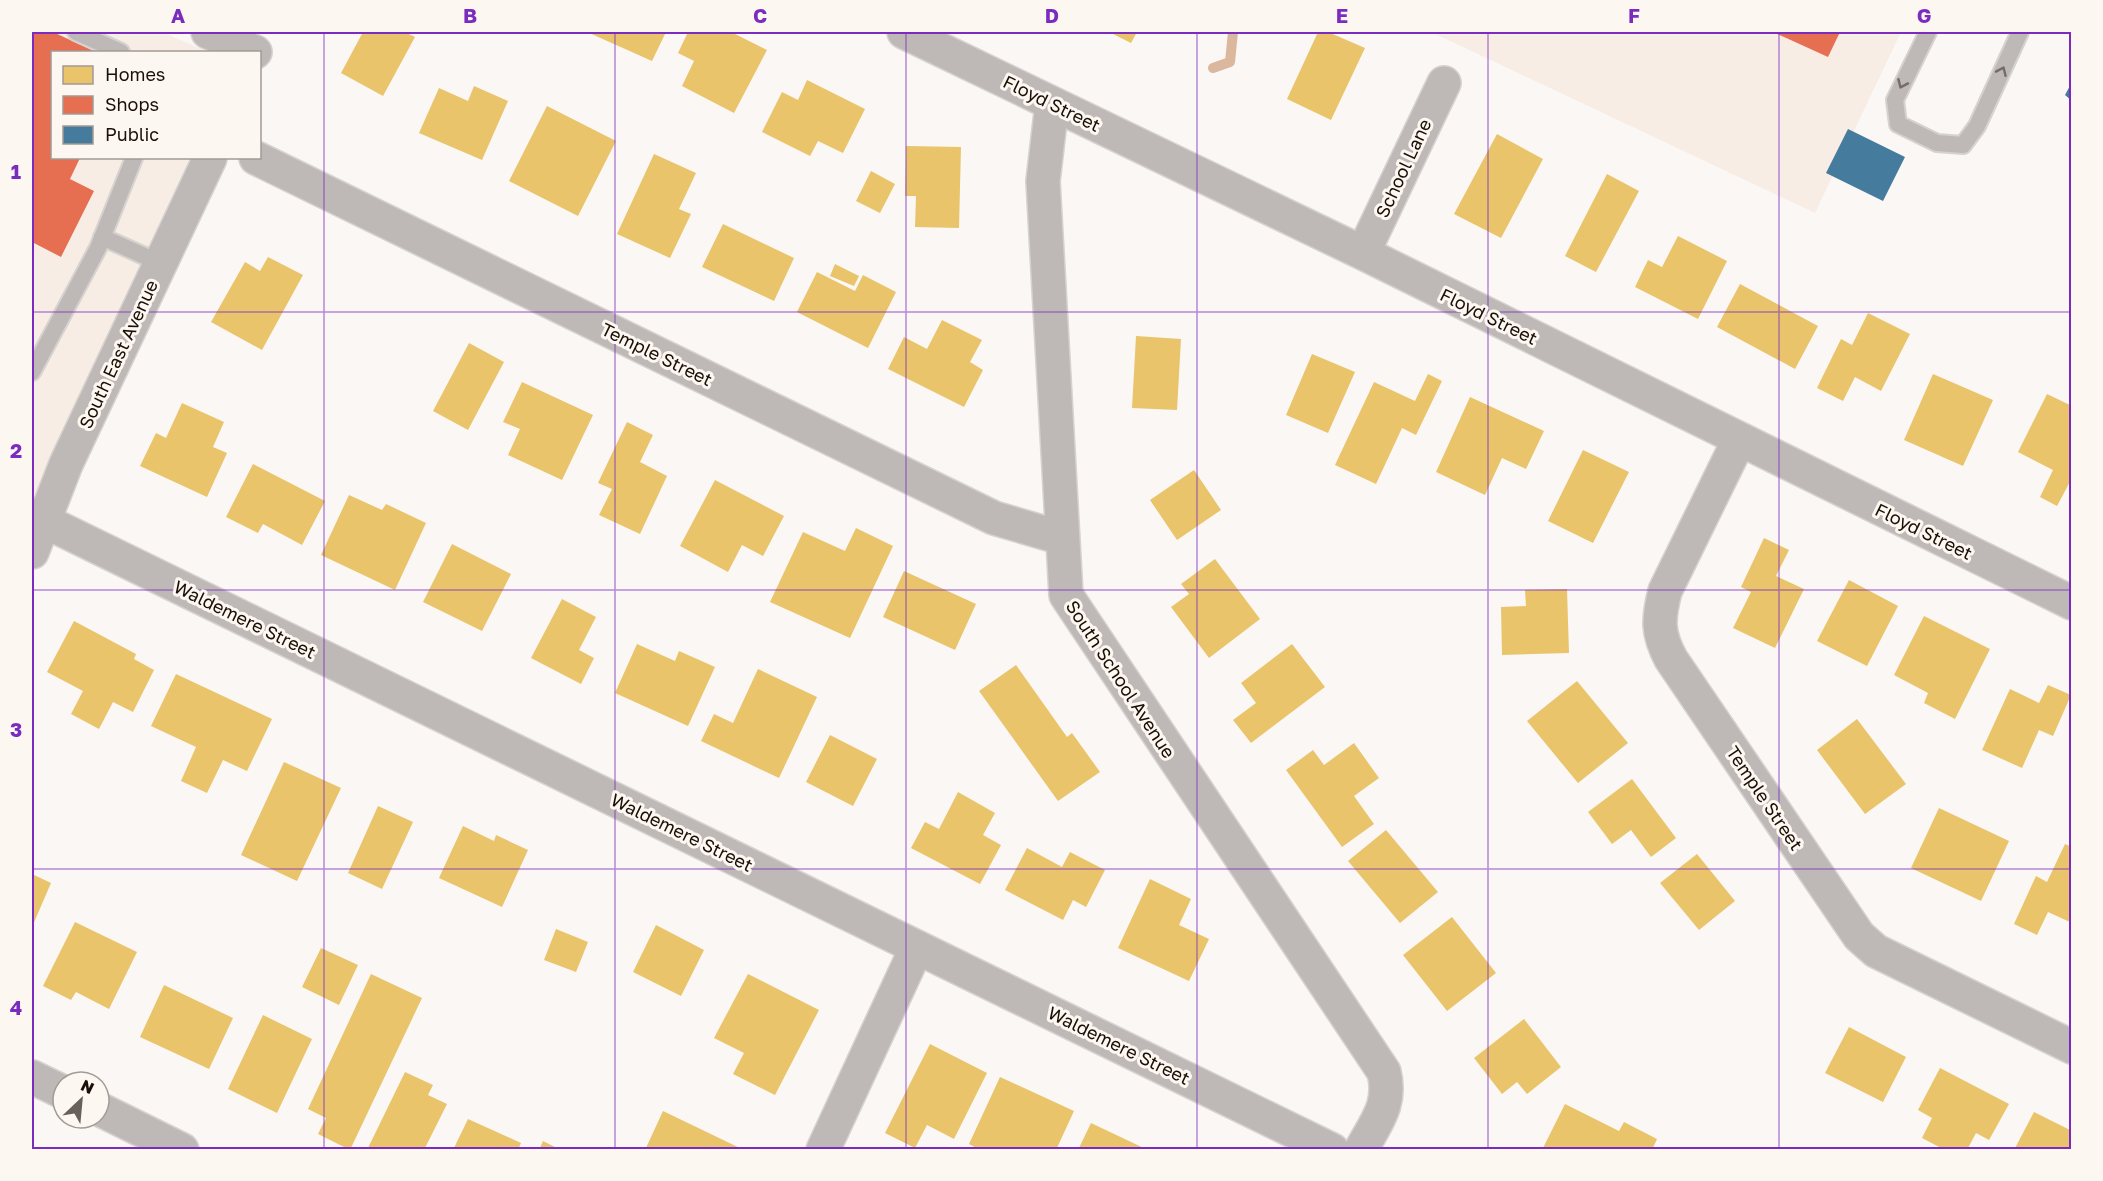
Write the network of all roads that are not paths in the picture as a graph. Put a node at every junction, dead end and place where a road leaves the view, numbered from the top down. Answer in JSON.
{"nodes":[{"id":1,"x":76,"y":32,"type":"edge"},
{"id":2,"x":208,"y":32,"type":"edge"},
{"id":3,"x":268,"y":32,"type":"edge"},
{"id":4,"x":904,"y":32,"type":"edge"},
{"id":5,"x":1928,"y":32,"type":"edge"},
{"id":6,"x":2020,"y":32,"type":"edge"},
{"id":7,"x":119,"y":51,"type":"edge"},
{"id":8,"x":255,"y":51,"type":"edge"},
{"id":9,"x":258,"y":51,"type":"edge"},
{"id":10,"x":1444,"y":83,"type":"dead end"},
{"id":11,"x":1052,"y":104,"type":"junction"},
{"id":12,"x":134,"y":159,"type":"edge"},
{"id":13,"x":210,"y":159,"type":"edge"},
{"id":14,"x":258,"y":159,"type":"edge"},
{"id":15,"x":102,"y":237,"type":"junction"},
{"id":16,"x":1363,"y":253,"type":"junction"},
{"id":17,"x":160,"y":264,"type":"junction"},
{"id":18,"x":32,"y":372,"type":"edge"},
{"id":19,"x":1739,"y":440,"type":"junction"},
{"id":20,"x":38,"y":518,"type":"edge"},
{"id":21,"x":1062,"y":538,"type":"junction"},
{"id":22,"x":32,"y":552,"type":"edge"},
{"id":23,"x":2072,"y":603,"type":"edge"},
{"id":24,"x":917,"y":947,"type":"junction"},
{"id":25,"x":2072,"y":1047,"type":"edge"},
{"id":26,"x":32,"y":1077,"type":"edge"},
{"id":27,"x":51,"y":1086,"type":"edge"},
{"id":28,"x":111,"y":1115,"type":"edge"},
{"id":29,"x":182,"y":1149,"type":"edge"},
{"id":30,"x":823,"y":1149,"type":"edge"},
{"id":31,"x":1332,"y":1149,"type":"edge"},
{"id":32,"x":1361,"y":1149,"type":"edge"}],
"edges":[{"from":1,"to":7,"type":"lane"},
{"from":2,"to":8,"type":"street"},
{"from":3,"to":9,"type":"street"},
{"from":4,"to":11,"type":"street","name":"Floyd Street"},
{"from":5,"to":6,"type":"lane","one_way":true},
{"from":10,"to":16,"type":"street","name":"School Lane"},
{"from":11,"to":16,"type":"street","name":"Floyd Street"},
{"from":11,"to":21,"type":"street","name":"South School Avenue"},
{"from":12,"to":15,"type":"lane"},
{"from":13,"to":17,"type":"street","name":"South East Avenue"},
{"from":14,"to":21,"type":"street","name":"Temple Street"},
{"from":15,"to":17,"type":"lane"},
{"from":15,"to":18,"type":"lane"},
{"from":16,"to":19,"type":"street","name":"Floyd Street"},
{"from":17,"to":20,"type":"street","name":"South East Avenue"},
{"from":19,"to":23,"type":"street","name":"Floyd Street"},
{"from":19,"to":25,"type":"street","name":"Temple Street"},
{"from":20,"to":22,"type":"street","name":"South East Avenue"},
{"from":20,"to":24,"type":"street","name":"Waldemere Street"},
{"from":21,"to":32,"type":"street","name":"South School Avenue"},
{"from":24,"to":30,"type":"street"},
{"from":24,"to":31,"type":"street","name":"Waldemere Street"},
{"from":26,"to":27,"type":"street"},
{"from":28,"to":29,"type":"street"}]}
